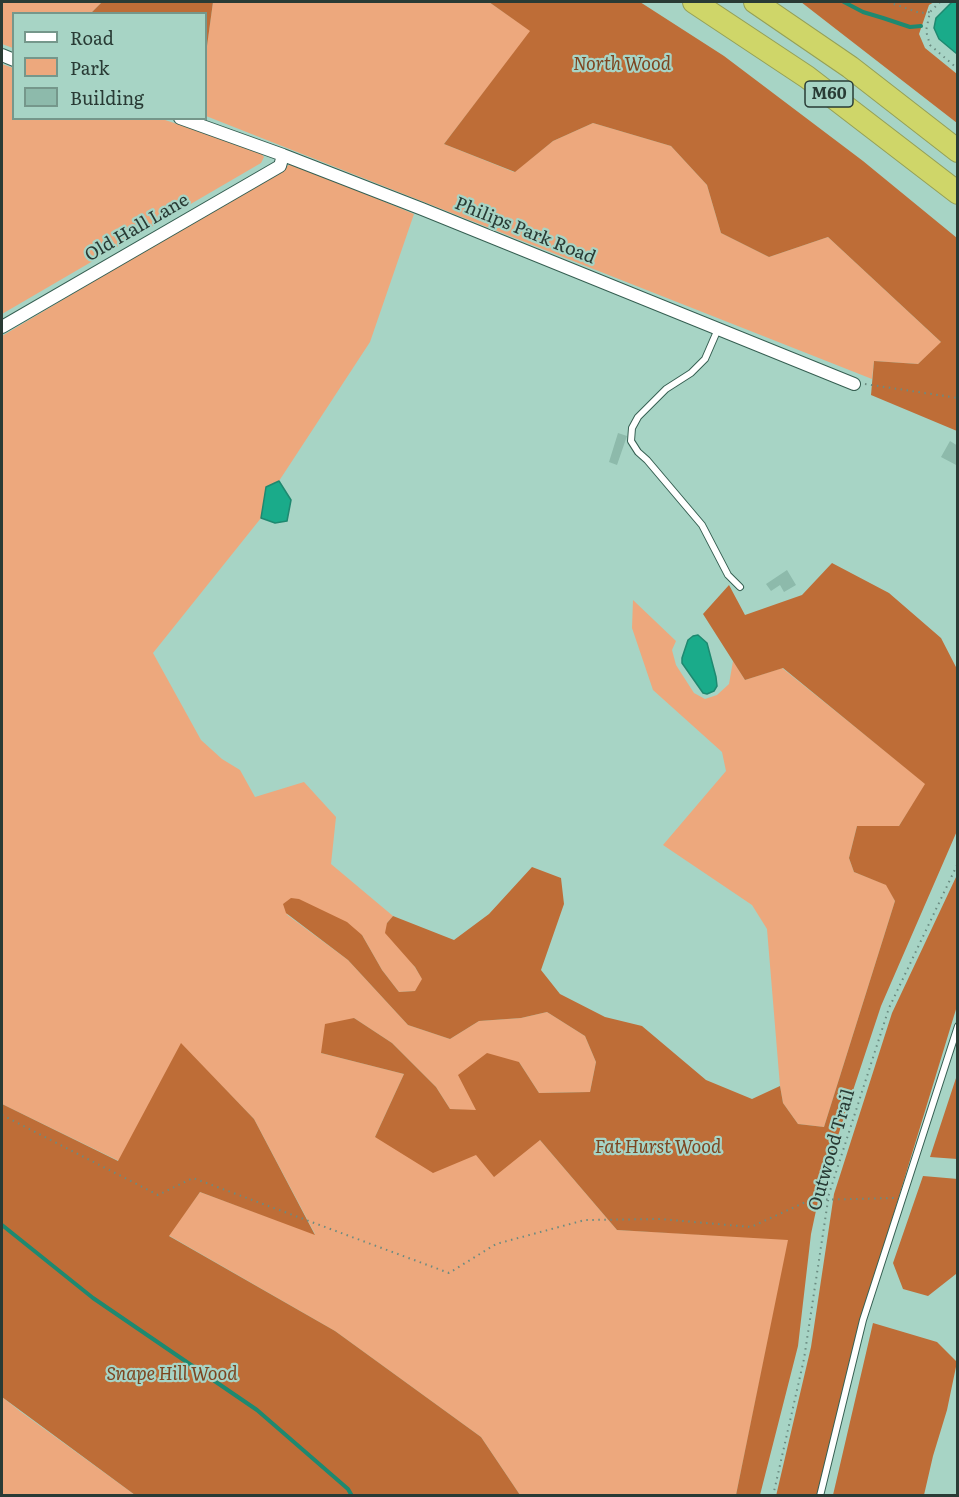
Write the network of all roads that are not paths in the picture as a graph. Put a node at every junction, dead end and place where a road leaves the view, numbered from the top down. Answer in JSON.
{"nodes":[{"id":1,"x":694,"y":2,"type":"edge"},
{"id":2,"x":755,"y":2,"type":"edge"},
{"id":3,"x":186,"y":120,"type":"edge"},
{"id":4,"x":957,"y":150,"type":"edge"},
{"id":5,"x":283,"y":155,"type":"junction"},
{"id":6,"x":957,"y":194,"type":"edge"},
{"id":7,"x":2,"y":327,"type":"edge"},
{"id":8,"x":718,"y":329,"type":"junction"},
{"id":9,"x":854,"y":384,"type":"road end"},
{"id":10,"x":740,"y":587,"type":"dead end"},
{"id":11,"x":957,"y":1026,"type":"edge"},
{"id":12,"x":820,"y":1496,"type":"edge"}],
"edges":[{"from":1,"to":6,"type":"highway","number":"M60"},
{"from":2,"to":4,"type":"highway","number":"M60"},
{"from":3,"to":5,"type":"street","name":"Philips Park Road"},
{"from":5,"to":7,"type":"street","name":"Old Hall Lane"},
{"from":5,"to":8,"type":"street","name":"Philips Park Road"},
{"from":8,"to":9,"type":"street","name":"Philips Park Road"},
{"from":8,"to":10,"type":"lane"},
{"from":11,"to":12,"type":"lane"}]}
